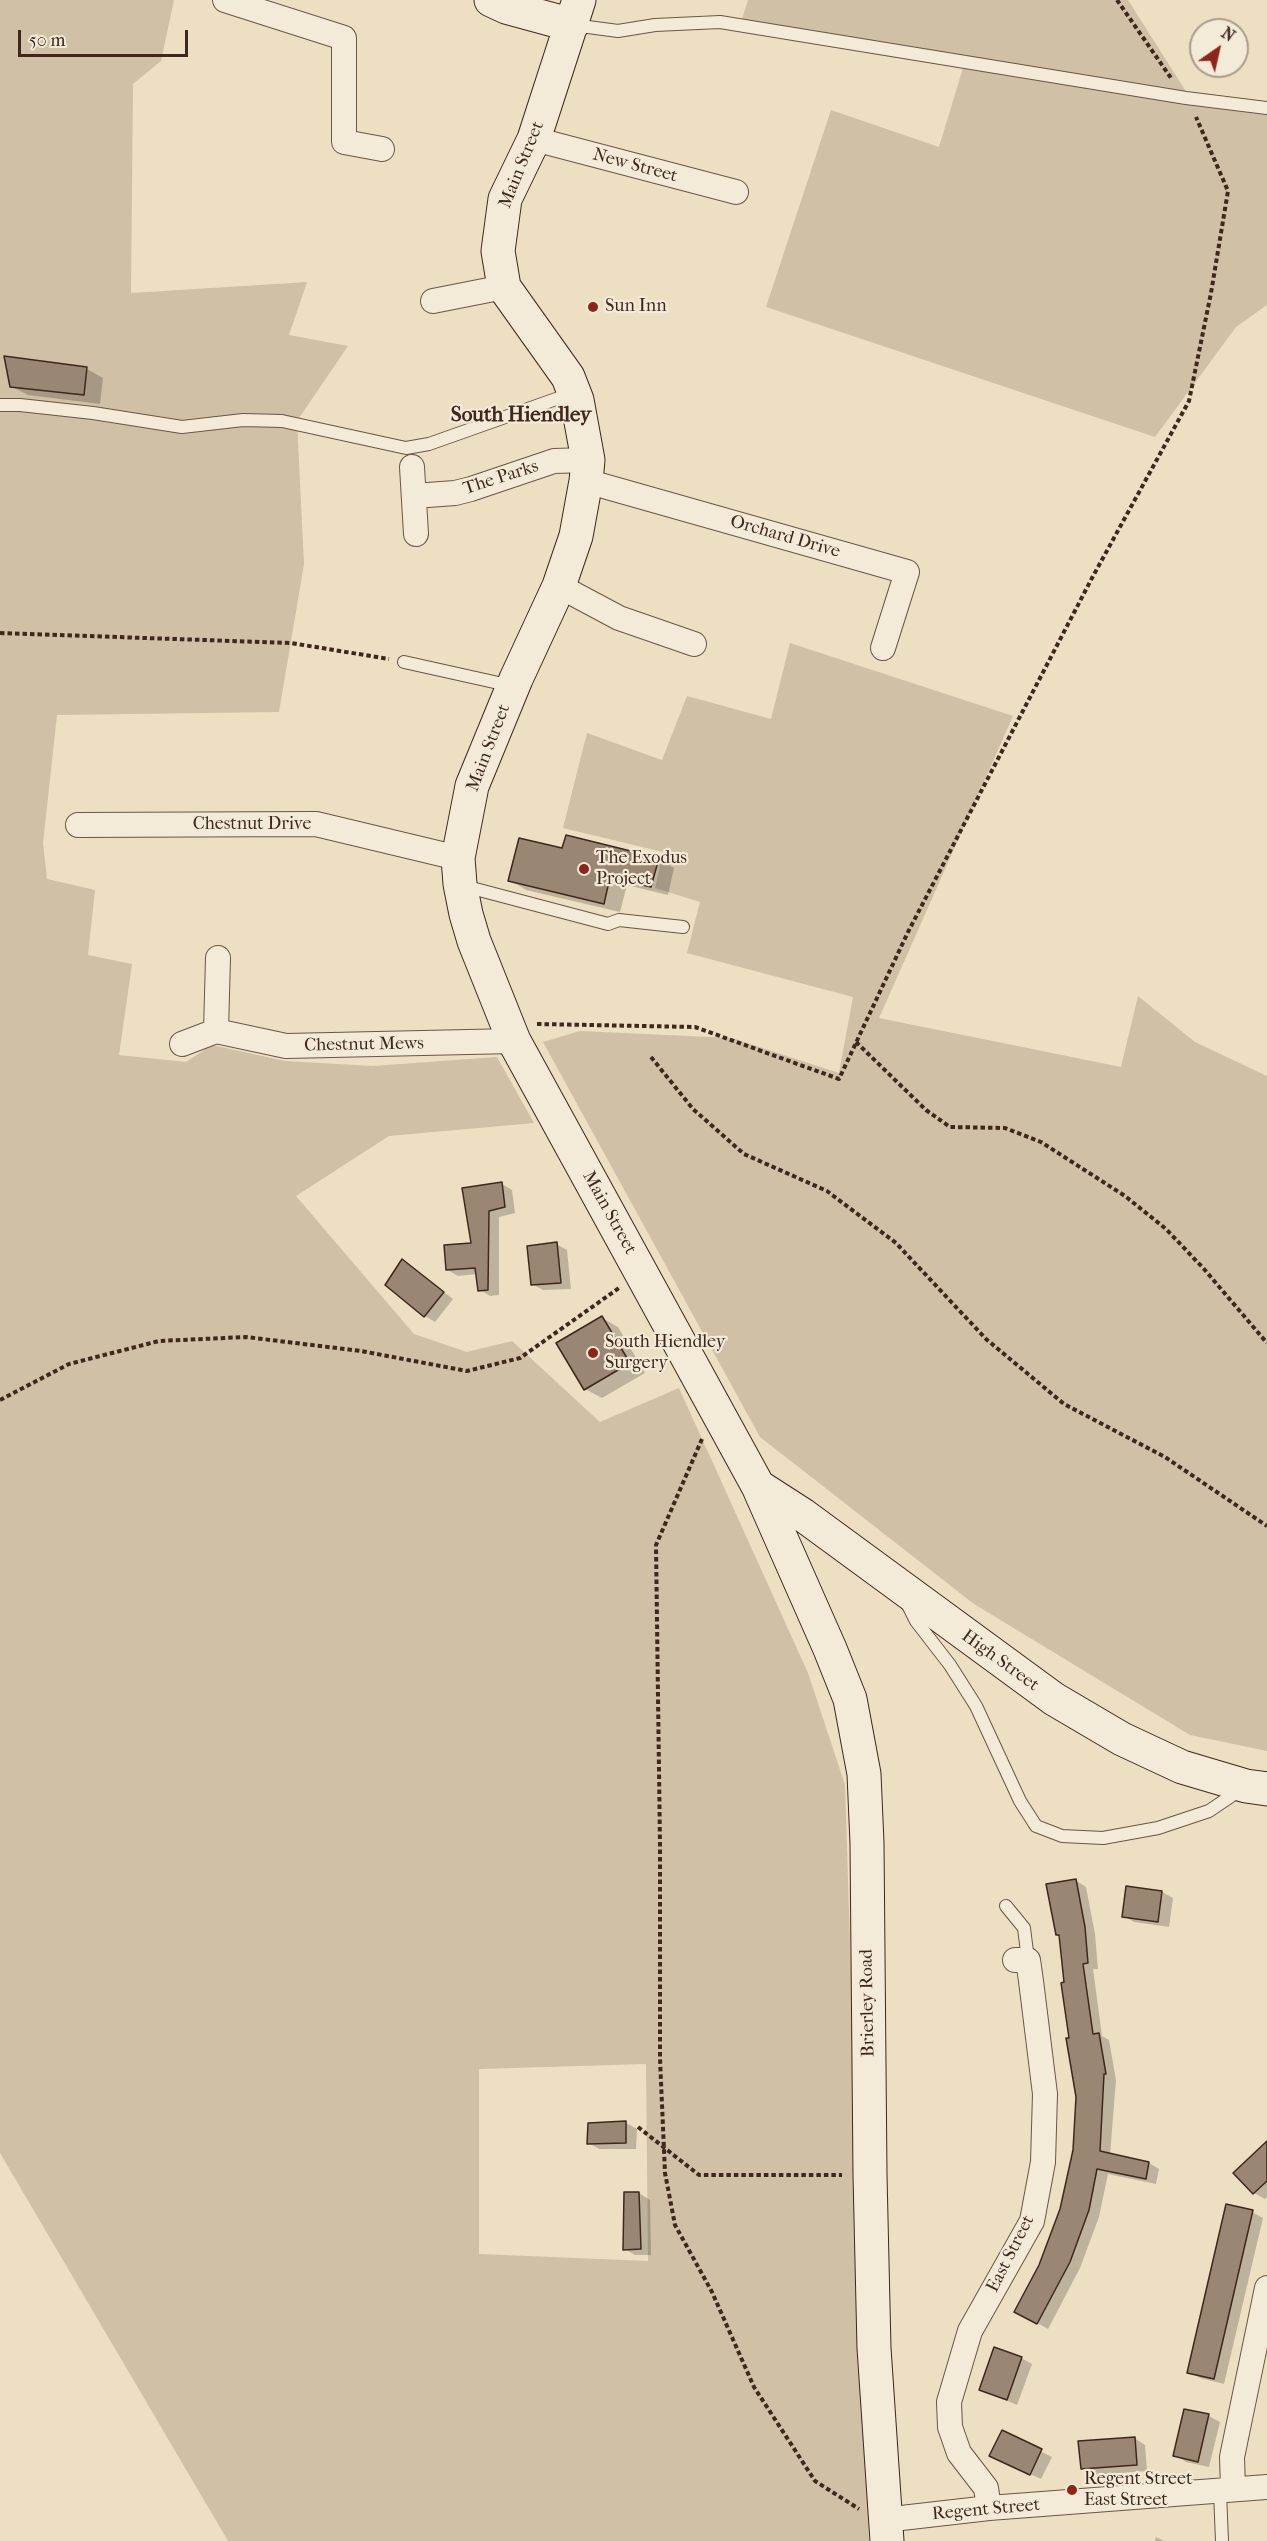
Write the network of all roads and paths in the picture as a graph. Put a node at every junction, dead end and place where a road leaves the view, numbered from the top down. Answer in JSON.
{"nodes":[{"id":1,"x":225,"y":0,"type":"edge"},
{"id":2,"x":491,"y":0,"type":"edge"},
{"id":3,"x":1117,"y":0,"type":"edge"},
{"id":4,"x":576,"y":13,"type":"edge"},
{"id":5,"x":1186,"y":98,"type":"junction"},
{"id":6,"x":1267,"y":108,"type":"edge"},
{"id":7,"x":534,"y":139,"type":"junction"},
{"id":8,"x":382,"y":150,"type":"dead end"},
{"id":9,"x":736,"y":192,"type":"dead end"},
{"id":10,"x":504,"y":287,"type":"junction"},
{"id":11,"x":433,"y":301,"type":"dead end"},
{"id":12,"x":574,"y":393,"type":"junction"},
{"id":13,"x":0,"y":405,"type":"edge"},
{"id":14,"x":412,"y":467,"type":"dead end"},
{"id":15,"x":587,"y":471,"type":"junction"},
{"id":16,"x":414,"y":496,"type":"junction"},
{"id":17,"x":416,"y":534,"type":"dead end"},
{"id":18,"x":559,"y":586,"type":"junction"},
{"id":19,"x":0,"y":633,"type":"edge"},
{"id":20,"x":694,"y":644,"type":"dead end"},
{"id":21,"x":883,"y":648,"type":"dead end"},
{"id":22,"x":404,"y":662,"type":"joint"},
{"id":23,"x":513,"y":686,"type":"junction"},
{"id":24,"x":78,"y":825,"type":"dead end"},
{"id":25,"x":459,"y":871,"type":"junction"},
{"id":26,"x":683,"y":927,"type":"dead end"},
{"id":27,"x":218,"y":958,"type":"dead end"},
{"id":28,"x":216,"y":1030,"type":"junction"},
{"id":29,"x":510,"y":1032,"type":"junction"},
{"id":30,"x":856,"y":1042,"type":"junction"},
{"id":31,"x":182,"y":1044,"type":"dead end"},
{"id":32,"x":651,"y":1058,"type":"dead end"},
{"id":33,"x":641,"y":1272,"type":"junction"},
{"id":34,"x":1267,"y":1343,"type":"edge"},
{"id":35,"x":0,"y":1400,"type":"edge"},
{"id":36,"x":719,"y":1413,"type":"junction"},
{"id":37,"x":758,"y":1486,"type":"junction"},
{"id":38,"x":1267,"y":1527,"type":"edge"},
{"id":39,"x":899,"y":1586,"type":"junction"},
{"id":40,"x":1257,"y":1787,"type":"edge"},
{"id":41,"x":1006,"y":1906,"type":"dead end"},
{"id":42,"x":1021,"y":1960,"type":"joint"},
{"id":43,"x":638,"y":2127,"type":"dead end"},
{"id":44,"x":664,"y":2148,"type":"junction"},
{"id":45,"x":870,"y":2175,"type":"junction"},
{"id":46,"x":1267,"y":2288,"type":"edge"},
{"id":47,"x":1267,"y":2487,"type":"edge"},
{"id":48,"x":1227,"y":2491,"type":"junction"},
{"id":49,"x":989,"y":2508,"type":"junction"},
{"id":50,"x":886,"y":2530,"type":"edge"},
{"id":51,"x":1222,"y":2541,"type":"edge"}],
"edges":[{"from":1,"to":8,"type":"street"},
{"from":2,"to":4,"type":"street"},
{"from":3,"to":5,"type":"path"},
{"from":4,"to":5,"type":"lane"},
{"from":4,"to":7,"type":"street","name":"Main Street"},
{"from":5,"to":6,"type":"lane"},
{"from":5,"to":30,"type":"path"},
{"from":7,"to":9,"type":"street","name":"New Street"},
{"from":7,"to":10,"type":"street","name":"Main Street"},
{"from":10,"to":11,"type":"street"},
{"from":10,"to":12,"type":"street","name":"Main Street"},
{"from":12,"to":13,"type":"lane"},
{"from":12,"to":15,"type":"street","name":"Main Street"},
{"from":14,"to":16,"type":"street"},
{"from":15,"to":16,"type":"street","name":"The Parks"},
{"from":15,"to":18,"type":"street","name":"Main Street"},
{"from":15,"to":21,"type":"street","name":"Orchard Drive"},
{"from":16,"to":17,"type":"street"},
{"from":18,"to":20,"type":"street"},
{"from":18,"to":23,"type":"street","name":"Main Street"},
{"from":19,"to":22,"type":"path"},
{"from":22,"to":23,"type":"lane"},
{"from":23,"to":25,"type":"street","name":"Main Street"},
{"from":24,"to":25,"type":"street","name":"Chestnut Drive"},
{"from":25,"to":26,"type":"lane"},
{"from":25,"to":29,"type":"street","name":"Main Street"},
{"from":27,"to":28,"type":"street"},
{"from":28,"to":29,"type":"street","name":"Chestnut Mews"},
{"from":28,"to":31,"type":"street"},
{"from":29,"to":30,"type":"path"},
{"from":29,"to":33,"type":"street","name":"Main Street"},
{"from":30,"to":34,"type":"path"},
{"from":32,"to":38,"type":"path"},
{"from":33,"to":35,"type":"path"},
{"from":33,"to":36,"type":"street","name":"Main Street"},
{"from":36,"to":37,"type":"street","name":"Main Street"},
{"from":36,"to":44,"type":"path"},
{"from":37,"to":39,"type":"street","name":"High Street"},
{"from":37,"to":45,"type":"street","name":"Brierley Road"},
{"from":39,"to":40,"type":"street","name":"High Street"},
{"from":39,"to":40,"type":"lane"},
{"from":41,"to":42,"type":"lane"},
{"from":42,"to":49,"type":"street","name":"East Street"},
{"from":43,"to":44,"type":"path"},
{"from":44,"to":45,"type":"path"},
{"from":44,"to":50,"type":"path"},
{"from":45,"to":50,"type":"street","name":"Brierley Road"},
{"from":46,"to":48,"type":"street"},
{"from":47,"to":48,"type":"street","name":"Regent Street"},
{"from":48,"to":49,"type":"street","name":"Regent Street"},
{"from":48,"to":51,"type":"lane"},
{"from":49,"to":50,"type":"street","name":"Regent Street"}]}
